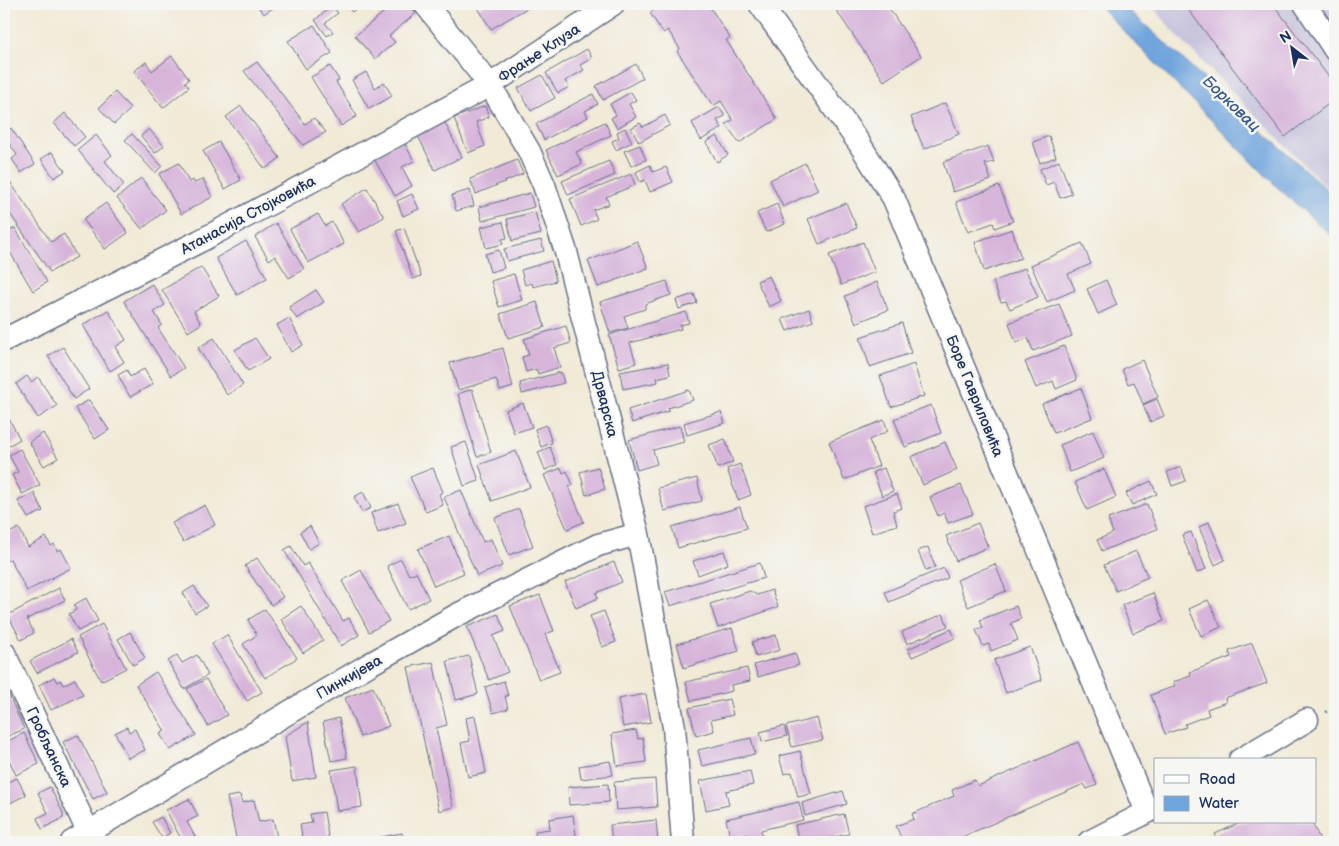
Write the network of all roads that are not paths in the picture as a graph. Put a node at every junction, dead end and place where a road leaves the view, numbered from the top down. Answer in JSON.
{"nodes":[{"id":1,"x":425,"y":4,"type":"edge"},
{"id":2,"x":613,"y":4,"type":"edge"},
{"id":3,"x":760,"y":4,"type":"edge"},
{"id":4,"x":1305,"y":4,"type":"edge"},
{"id":5,"x":1335,"y":50,"type":"edge"},
{"id":6,"x":490,"y":85,"type":"junction"},
{"id":7,"x":4,"y":340,"type":"edge"},
{"id":8,"x":638,"y":534,"type":"junction"},
{"id":9,"x":4,"y":653,"type":"edge"},
{"id":10,"x":1307,"y":720,"type":"dead end"},
{"id":11,"x":1243,"y":758,"type":"edge"},
{"id":12,"x":1151,"y":810,"type":"edge"},
{"id":13,"x":84,"y":839,"type":"edge"},
{"id":14,"x":683,"y":842,"type":"edge"},
{"id":15,"x":1089,"y":842,"type":"edge"}],
"edges":[{"from":1,"to":6,"type":"street","name":"Дрварска"},
{"from":2,"to":6,"type":"street","name":"Фрање Клуза"},
{"from":3,"to":12,"type":"street","name":"Боре Гавриловића"},
{"from":4,"to":5,"type":"street"},
{"from":6,"to":7,"type":"street","name":"Атанасија Стојковића"},
{"from":6,"to":8,"type":"street","name":"Дрварска"},
{"from":8,"to":13,"type":"street","name":"Пинкијева"},
{"from":8,"to":14,"type":"street","name":"Дрварска"},
{"from":9,"to":13,"type":"street","name":"Гробљанска"},
{"from":10,"to":11,"type":"street"},
{"from":12,"to":15,"type":"street","name":"Боре Гавриловића"}]}
